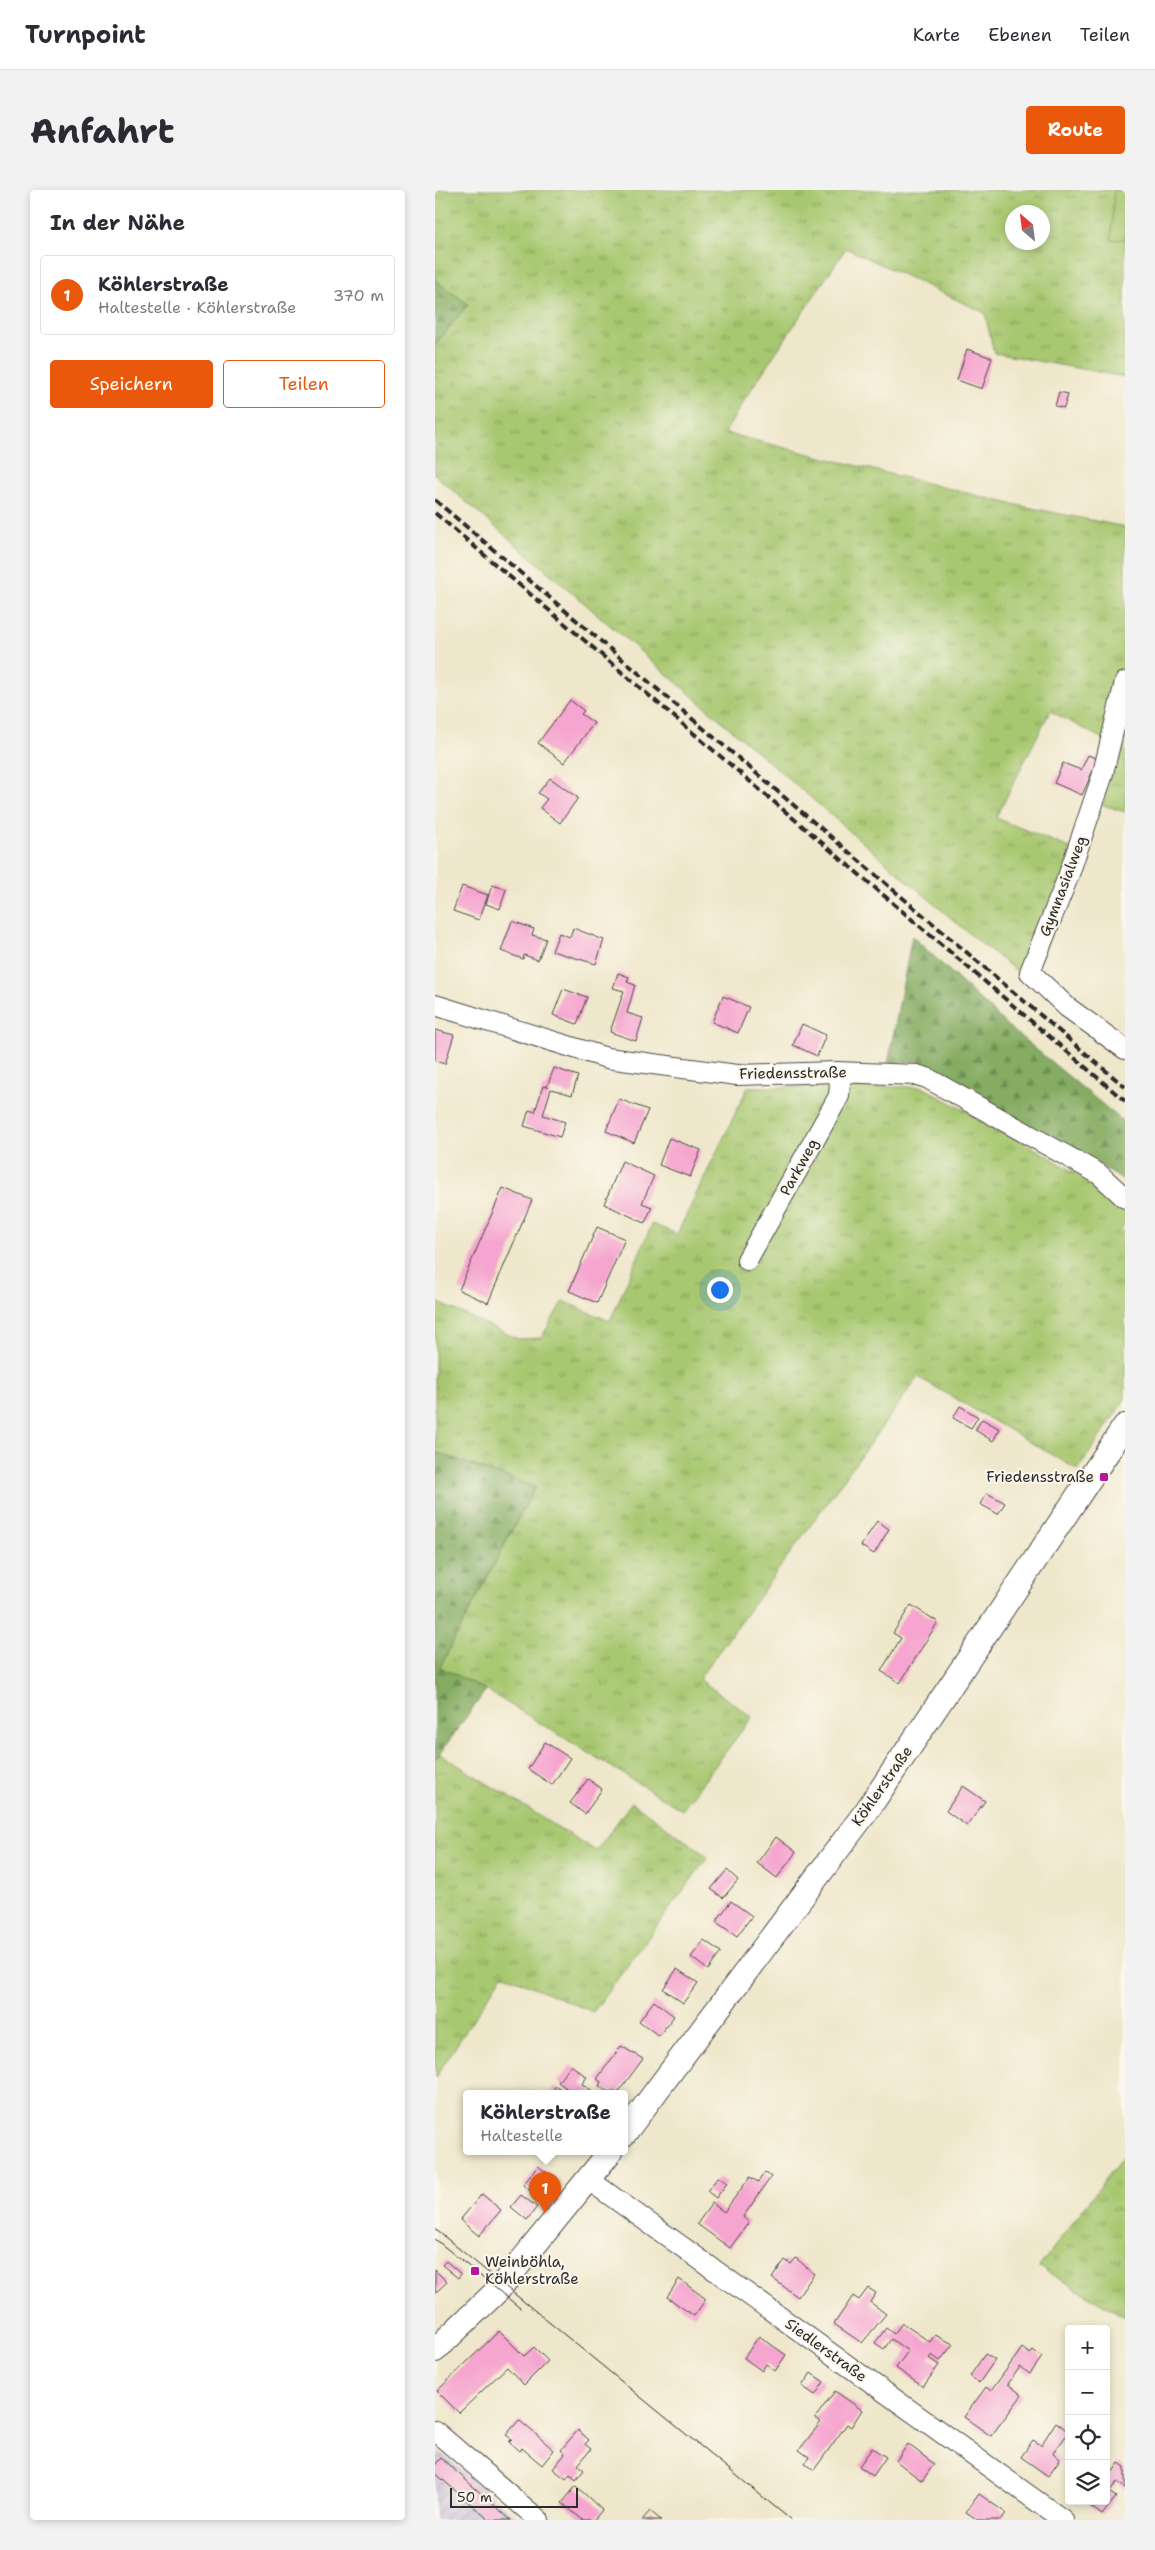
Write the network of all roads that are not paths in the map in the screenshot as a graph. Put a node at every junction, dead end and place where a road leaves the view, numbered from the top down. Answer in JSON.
{"nodes":[{"id":1,"x":1125,"y":682,"type":"edge"},
{"id":2,"x":435,"y":1005,"type":"edge"},
{"id":3,"x":1125,"y":1049,"type":"edge"},
{"id":4,"x":836,"y":1072,"type":"junction"},
{"id":5,"x":1125,"y":1198,"type":"edge"},
{"id":6,"x":747,"y":1260,"type":"dead end"},
{"id":7,"x":1125,"y":1426,"type":"edge"},
{"id":8,"x":628,"y":2129,"type":"edge"},
{"id":9,"x":608,"y":2155,"type":"edge"},
{"id":10,"x":589,"y":2180,"type":"junction"},
{"id":11,"x":435,"y":2350,"type":"edge"},
{"id":12,"x":435,"y":2431,"type":"edge"},
{"id":13,"x":539,"y":2520,"type":"edge"},
{"id":14,"x":1063,"y":2520,"type":"edge"}],
"edges":[{"from":1,"to":3,"type":"street","name":"Gymnasialweg"},
{"from":2,"to":4,"type":"street","name":"Friedensstraße"},
{"from":4,"to":5,"type":"street","name":"Friedensstraße"},
{"from":4,"to":6,"type":"street","name":"Parkweg"},
{"from":7,"to":8,"type":"street","name":"Köhlerstraße"},
{"from":9,"to":10,"type":"street"},
{"from":10,"to":11,"type":"street"},
{"from":10,"to":14,"type":"street","name":"Siedlerstraße"},
{"from":12,"to":13,"type":"street"}]}
